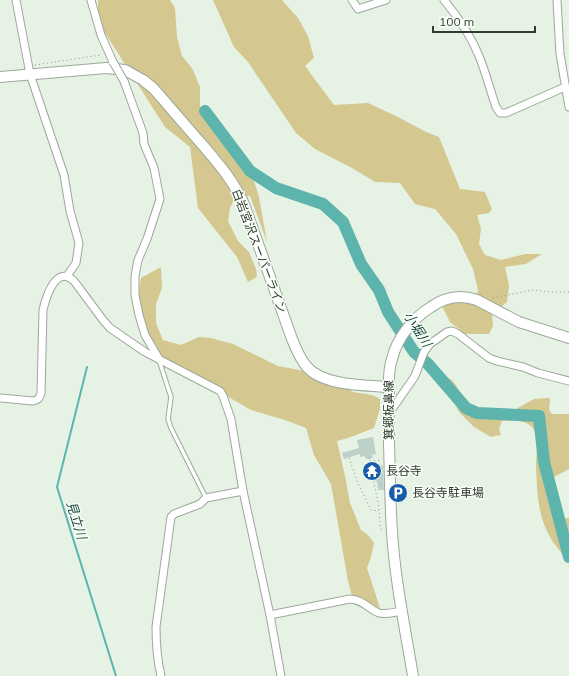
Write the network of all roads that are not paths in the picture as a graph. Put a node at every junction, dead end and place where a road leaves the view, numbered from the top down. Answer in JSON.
{"nodes":[{"id":1,"x":16,"y":0,"type":"edge"},
{"id":2,"x":91,"y":0,"type":"edge"},
{"id":3,"x":352,"y":0,"type":"edge"},
{"id":4,"x":386,"y":0,"type":"edge"},
{"id":5,"x":444,"y":0,"type":"edge"},
{"id":6,"x":557,"y":0,"type":"edge"},
{"id":7,"x":29,"y":70,"type":"junction"},
{"id":8,"x":0,"y":77,"type":"edge"},
{"id":9,"x":565,"y":86,"type":"junction"},
{"id":10,"x":569,"y":107,"type":"edge"},
{"id":11,"x":66,"y":276,"type":"junction"},
{"id":12,"x":569,"y":338,"type":"edge"},
{"id":13,"x":159,"y":360,"type":"junction"},
{"id":14,"x":569,"y":381,"type":"edge"},
{"id":15,"x":389,"y":387,"type":"junction"},
{"id":16,"x":0,"y":398,"type":"edge"},
{"id":17,"x":388,"y":415,"type":"junction"},
{"id":18,"x":243,"y":492,"type":"junction"},
{"id":19,"x":206,"y":498,"type":"junction"},
{"id":20,"x":402,"y":611,"type":"junction"},
{"id":21,"x":270,"y":615,"type":"junction"},
{"id":22,"x":161,"y":676,"type":"edge"},
{"id":23,"x":281,"y":676,"type":"edge"},
{"id":24,"x":412,"y":676,"type":"edge"}],
"edges":[{"from":1,"to":7,"type":"street"},
{"from":2,"to":13,"type":"street","bridge":true},
{"from":3,"to":4,"type":"street"},
{"from":5,"to":9,"type":"street"},
{"from":6,"to":9,"type":"street"},
{"from":7,"to":8,"type":"street","name":"白岩宮沢スーパーライン"},
{"from":7,"to":11,"type":"street"},
{"from":7,"to":15,"type":"street","name":"白岩宮沢スーパーライン"},
{"from":9,"to":10,"type":"street"},
{"from":11,"to":13,"type":"street"},
{"from":11,"to":16,"type":"street"},
{"from":12,"to":15,"type":"street","name":"箕郷板鼻線"},
{"from":13,"to":18,"type":"street"},
{"from":13,"to":19,"type":"lane"},
{"from":14,"to":17,"type":"street"},
{"from":15,"to":17,"type":"street","name":"箕郷板鼻線"},
{"from":17,"to":20,"type":"street","name":"箕郷板鼻線"},
{"from":18,"to":19,"type":"street"},
{"from":18,"to":21,"type":"street"},
{"from":19,"to":22,"type":"street"},
{"from":20,"to":21,"type":"street"},
{"from":20,"to":24,"type":"street","name":"箕郷板鼻線"},
{"from":21,"to":23,"type":"street"}]}
